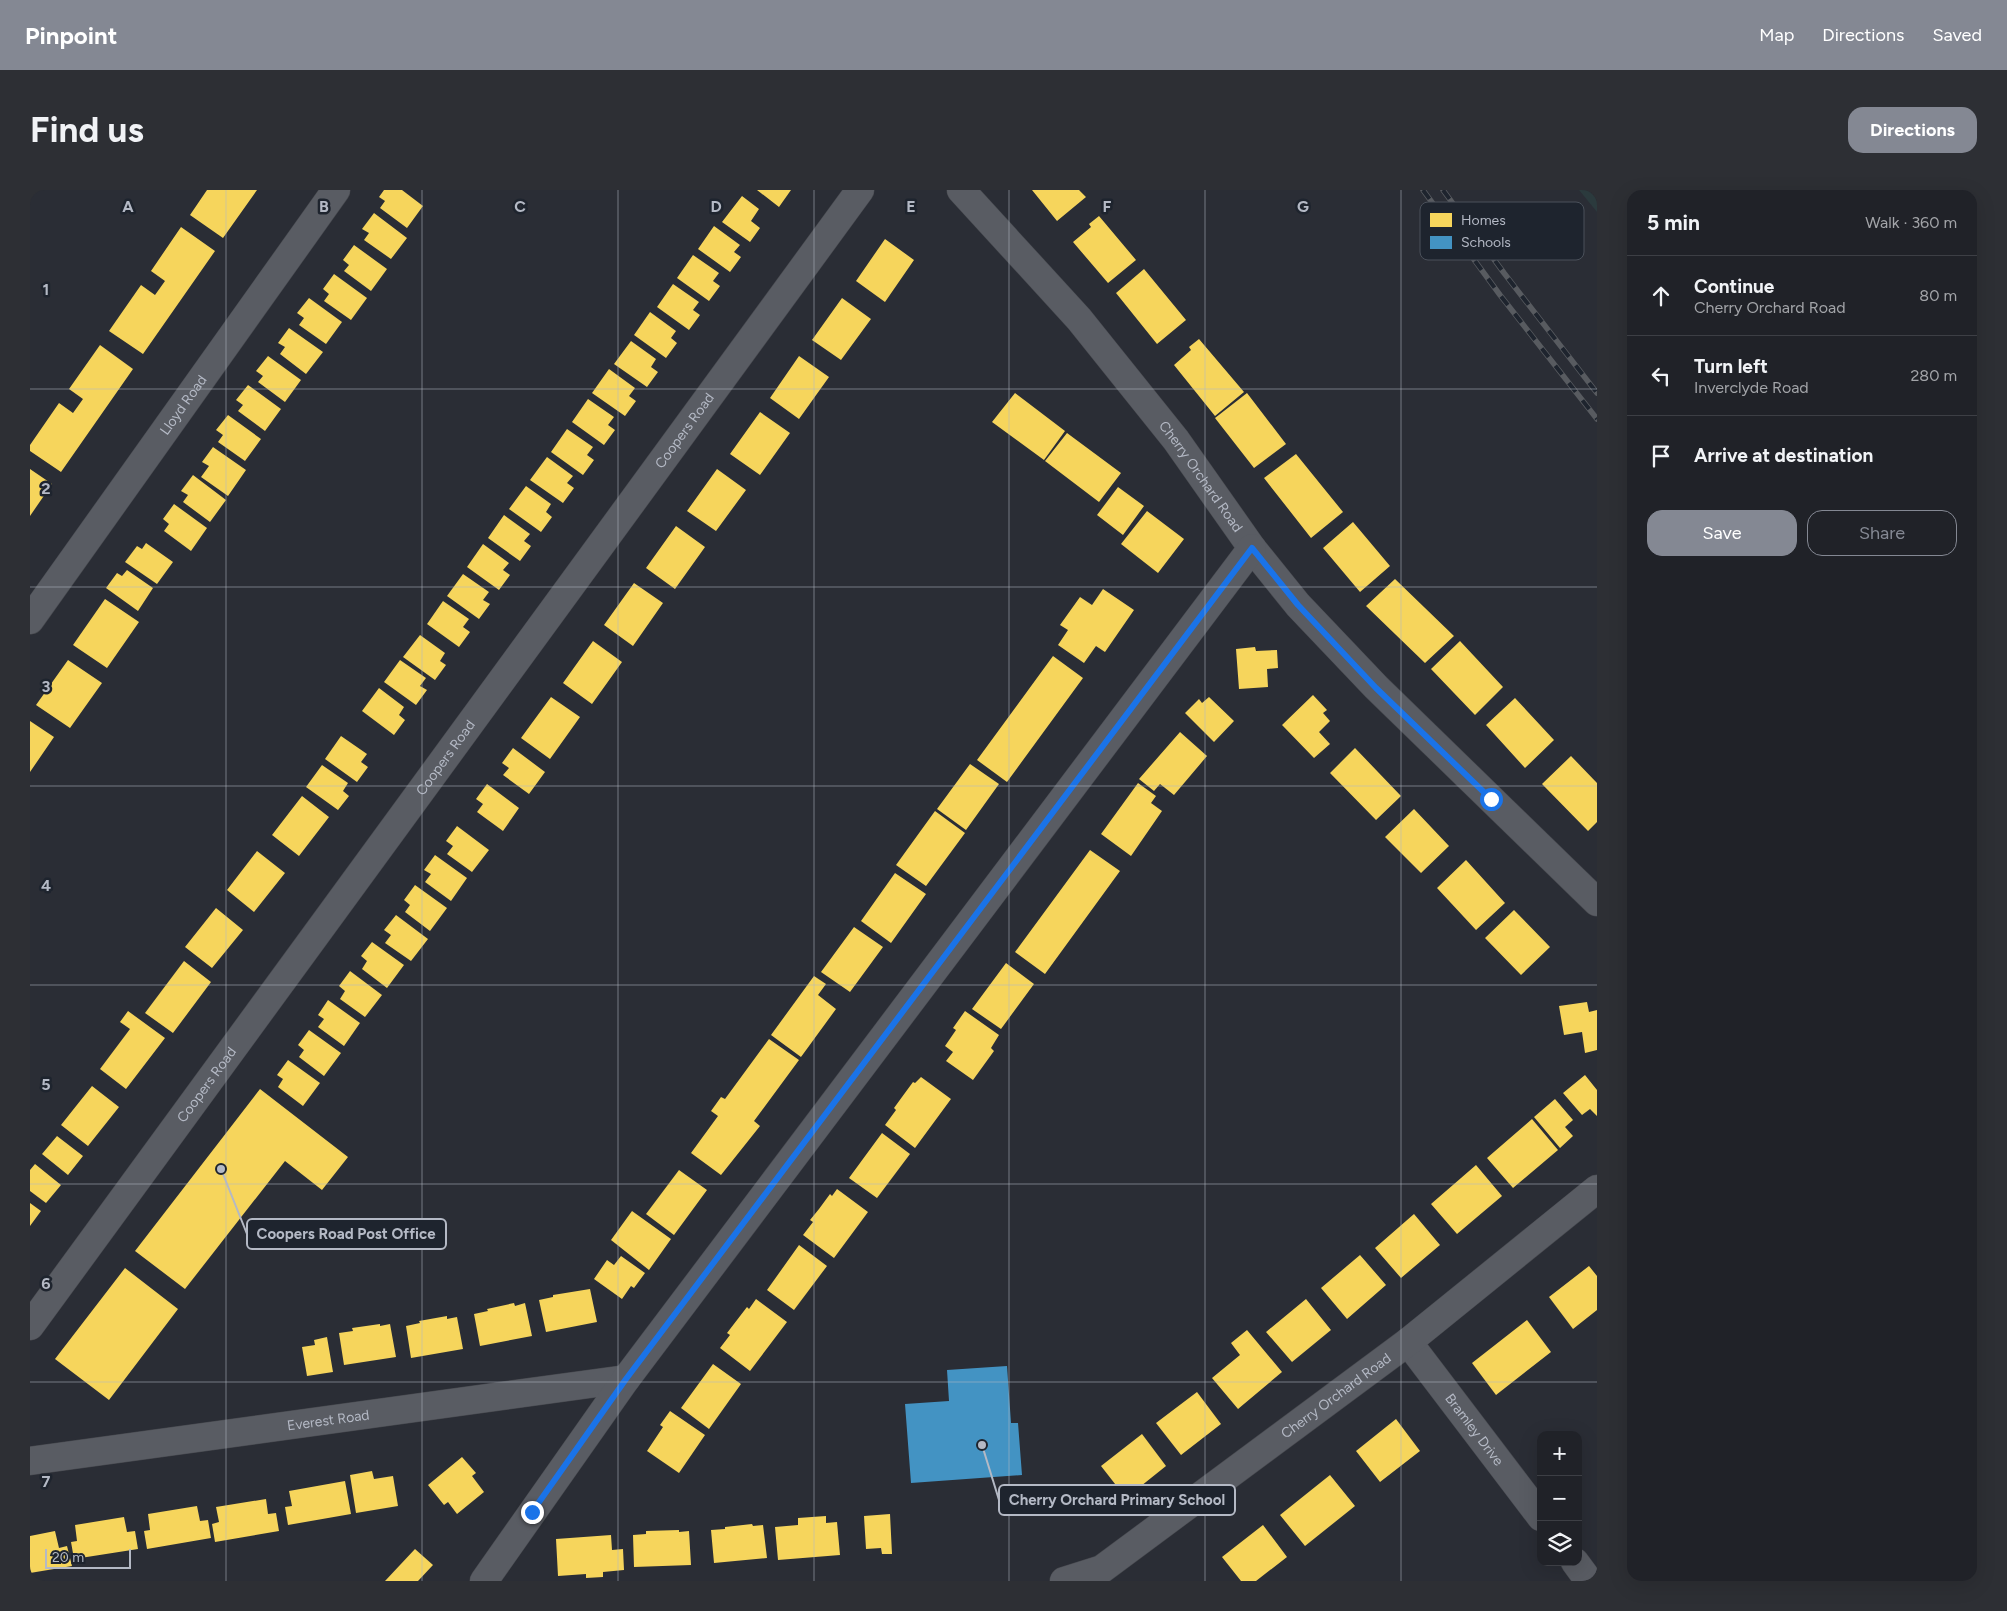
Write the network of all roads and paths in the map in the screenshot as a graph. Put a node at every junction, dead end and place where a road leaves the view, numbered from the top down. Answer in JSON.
{"nodes":[{"id":1,"x":336,"y":190,"type":"edge"},
{"id":2,"x":860,"y":190,"type":"edge"},
{"id":3,"x":961,"y":190,"type":"edge"},
{"id":4,"x":1252,"y":548,"type":"junction"},
{"id":5,"x":30,"y":620,"type":"edge"},
{"id":6,"x":1597,"y":902,"type":"edge"},
{"id":7,"x":1597,"y":1189,"type":"edge"},
{"id":8,"x":30,"y":1326,"type":"edge"},
{"id":9,"x":1408,"y":1342,"type":"junction"},
{"id":10,"x":626,"y":1379,"type":"junction"},
{"id":11,"x":30,"y":1461,"type":"edge"},
{"id":12,"x":1537,"y":1512,"type":"edge"},
{"id":13,"x":1578,"y":1566,"type":"edge"},
{"id":14,"x":484,"y":1581,"type":"edge"},
{"id":15,"x":1064,"y":1581,"type":"edge"},
{"id":16,"x":1589,"y":1581,"type":"edge"}],
"edges":[{"from":1,"to":5,"type":"street","name":"Lloyd Road"},
{"from":2,"to":8,"type":"street","name":"Coopers Road"},
{"from":3,"to":4,"type":"street","name":"Cherry Orchard Road"},
{"from":4,"to":6,"type":"street","name":"Cherry Orchard Road"},
{"from":4,"to":10,"type":"street"},
{"from":7,"to":9,"type":"street","name":"Cherry Orchard Road"},
{"from":9,"to":12,"type":"street","name":"Bramley Drive"},
{"from":9,"to":15,"type":"street","name":"Cherry Orchard Road"},
{"from":10,"to":11,"type":"street","name":"Everest Road"},
{"from":10,"to":14,"type":"street"},
{"from":13,"to":16,"type":"street"}]}
